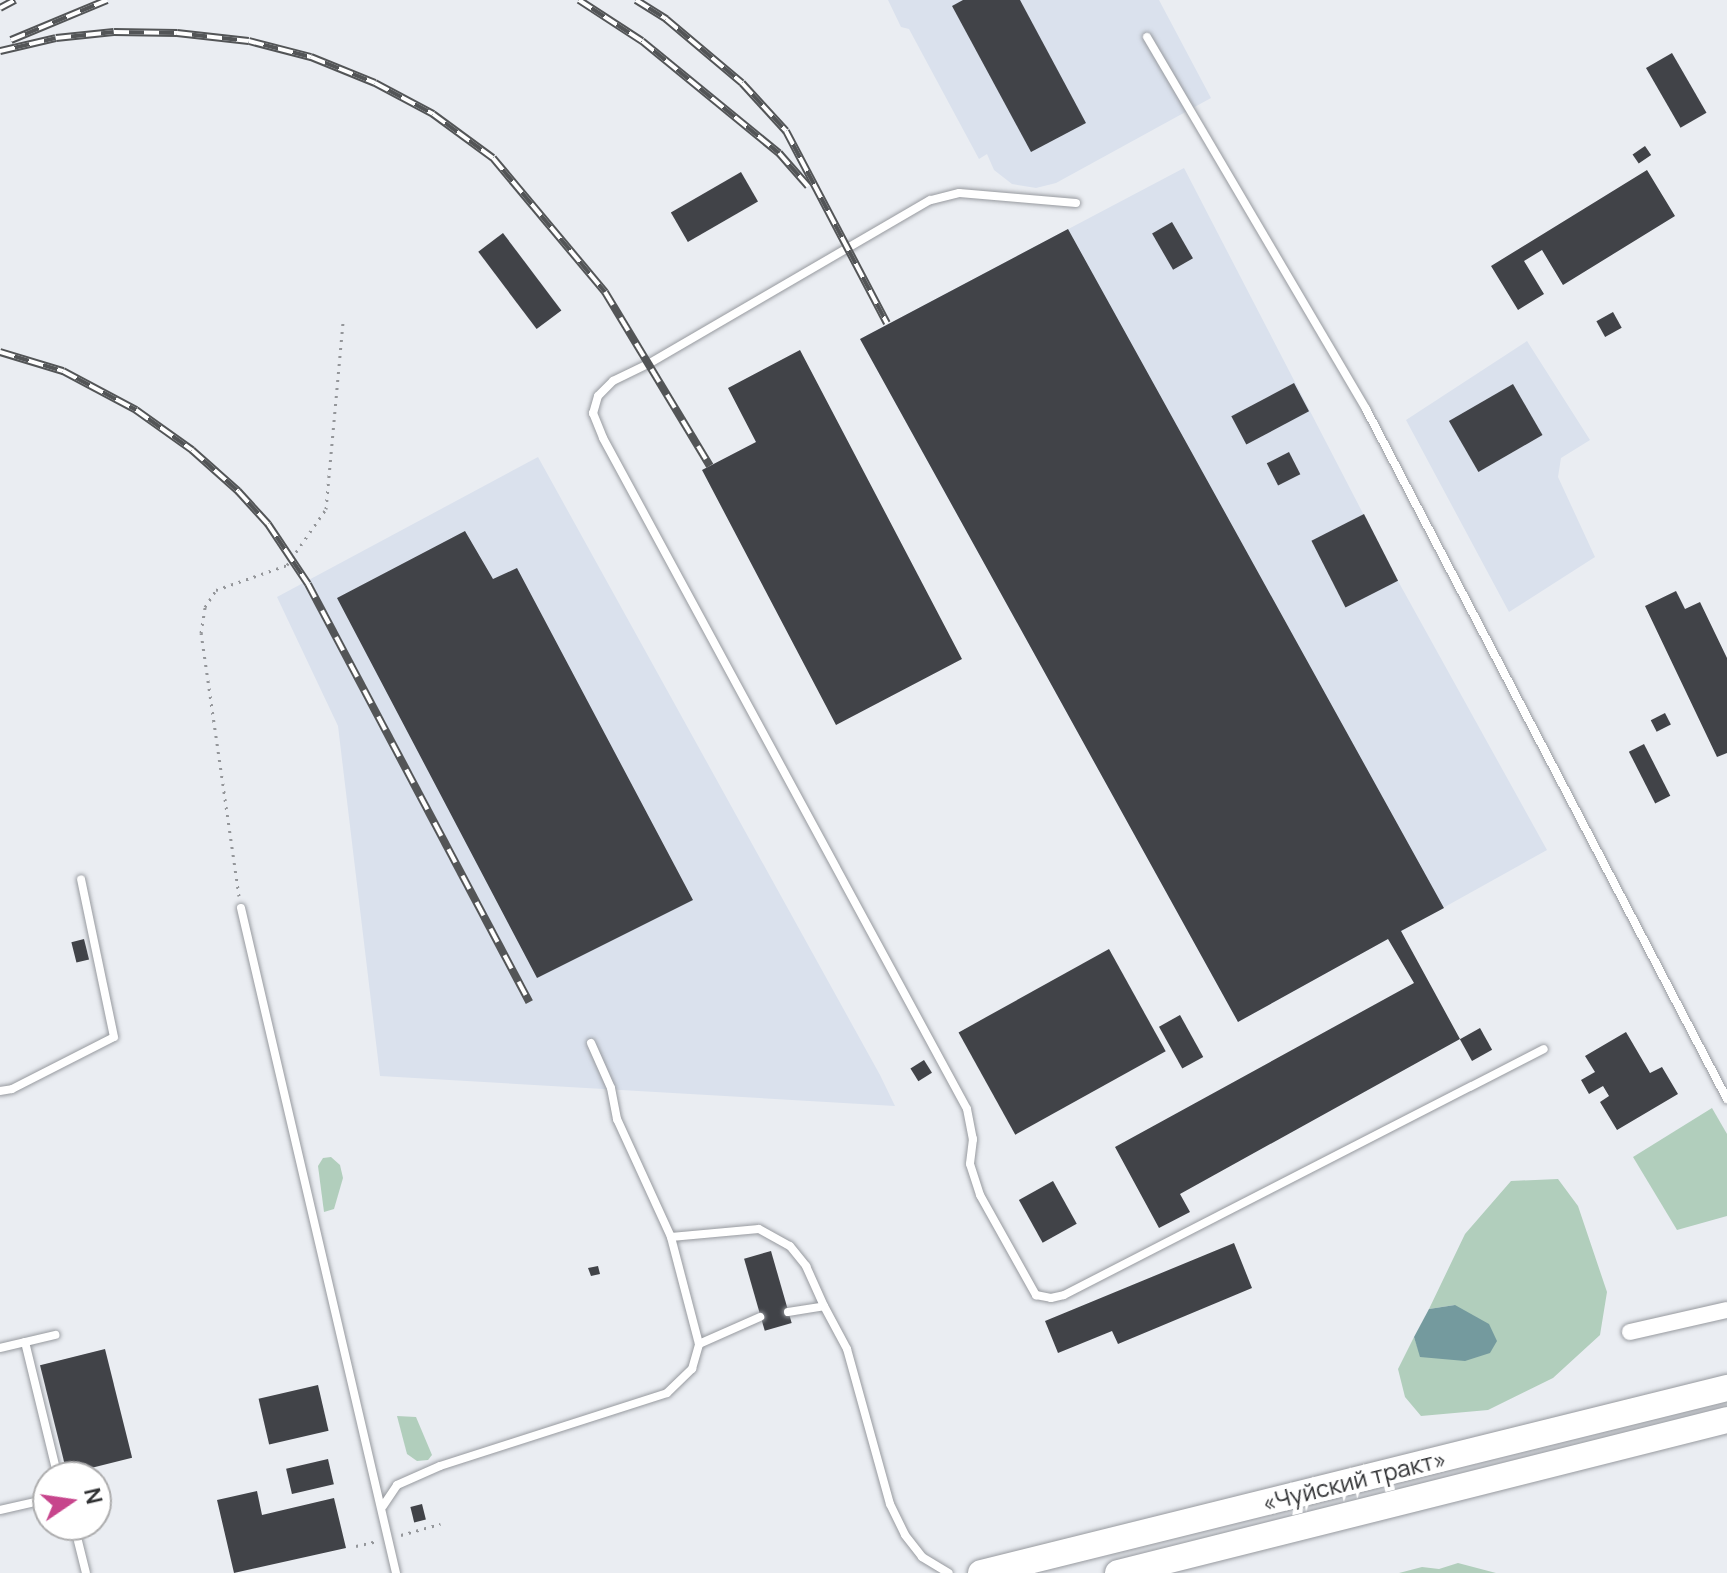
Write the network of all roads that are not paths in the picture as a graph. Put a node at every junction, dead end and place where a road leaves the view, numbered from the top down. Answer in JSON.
{"nodes":[{"id":1,"x":1147,"y":37,"type":"dead end"},
{"id":2,"x":1076,"y":203,"type":"dead end"},
{"id":3,"x":81,"y":879,"type":"dead end"},
{"id":4,"x":241,"y":908,"type":"road end"},
{"id":5,"x":591,"y":1043,"type":"dead end"},
{"id":6,"x":1544,"y":1049,"type":"dead end"},
{"id":7,"x":0,"y":1091,"type":"edge"},
{"id":8,"x":1727,"y":1099,"type":"edge"},
{"id":9,"x":671,"y":1237,"type":"junction"},
{"id":10,"x":824,"y":1306,"type":"junction"},
{"id":11,"x":1727,"y":1310,"type":"edge"},
{"id":12,"x":788,"y":1312,"type":"dead end"},
{"id":13,"x":760,"y":1317,"type":"dead end"},
{"id":14,"x":1630,"y":1332,"type":"dead end"},
{"id":15,"x":55,"y":1335,"type":"dead end"},
{"id":16,"x":25,"y":1342,"type":"junction"},
{"id":17,"x":699,"y":1344,"type":"junction"},
{"id":18,"x":0,"y":1348,"type":"edge"},
{"id":19,"x":1727,"y":1388,"type":"edge"},
{"id":20,"x":1727,"y":1420,"type":"edge"},
{"id":21,"x":54,"y":1461,"type":"edge"},
{"id":22,"x":32,"y":1503,"type":"edge"},
{"id":23,"x":383,"y":1506,"type":"junction"},
{"id":24,"x":0,"y":1510,"type":"edge"},
{"id":25,"x":78,"y":1541,"type":"edge"},
{"id":26,"x":86,"y":1573,"type":"edge"},
{"id":27,"x":396,"y":1573,"type":"edge"},
{"id":28,"x":949,"y":1573,"type":"edge"},
{"id":29,"x":981,"y":1573,"type":"edge"},
{"id":30,"x":1118,"y":1573,"type":"edge"}],
"edges":[{"from":1,"to":8,"type":"lane"},
{"from":2,"to":6,"type":"lane"},
{"from":3,"to":7,"type":"lane"},
{"from":4,"to":23,"type":"lane"},
{"from":5,"to":9,"type":"lane"},
{"from":9,"to":10,"type":"lane"},
{"from":9,"to":17,"type":"lane"},
{"from":10,"to":12,"type":"lane"},
{"from":10,"to":28,"type":"lane"},
{"from":11,"to":14,"type":"street"},
{"from":13,"to":17,"type":"lane"},
{"from":15,"to":16,"type":"lane"},
{"from":16,"to":18,"type":"lane"},
{"from":16,"to":21,"type":"lane"},
{"from":17,"to":23,"type":"lane"},
{"from":19,"to":29,"type":"highway","name":"«Чуйский тракт»"},
{"from":20,"to":30,"type":"highway","name":"«Чуйский тракт»"},
{"from":22,"to":24,"type":"lane"},
{"from":23,"to":27,"type":"lane"},
{"from":25,"to":26,"type":"lane"}]}
